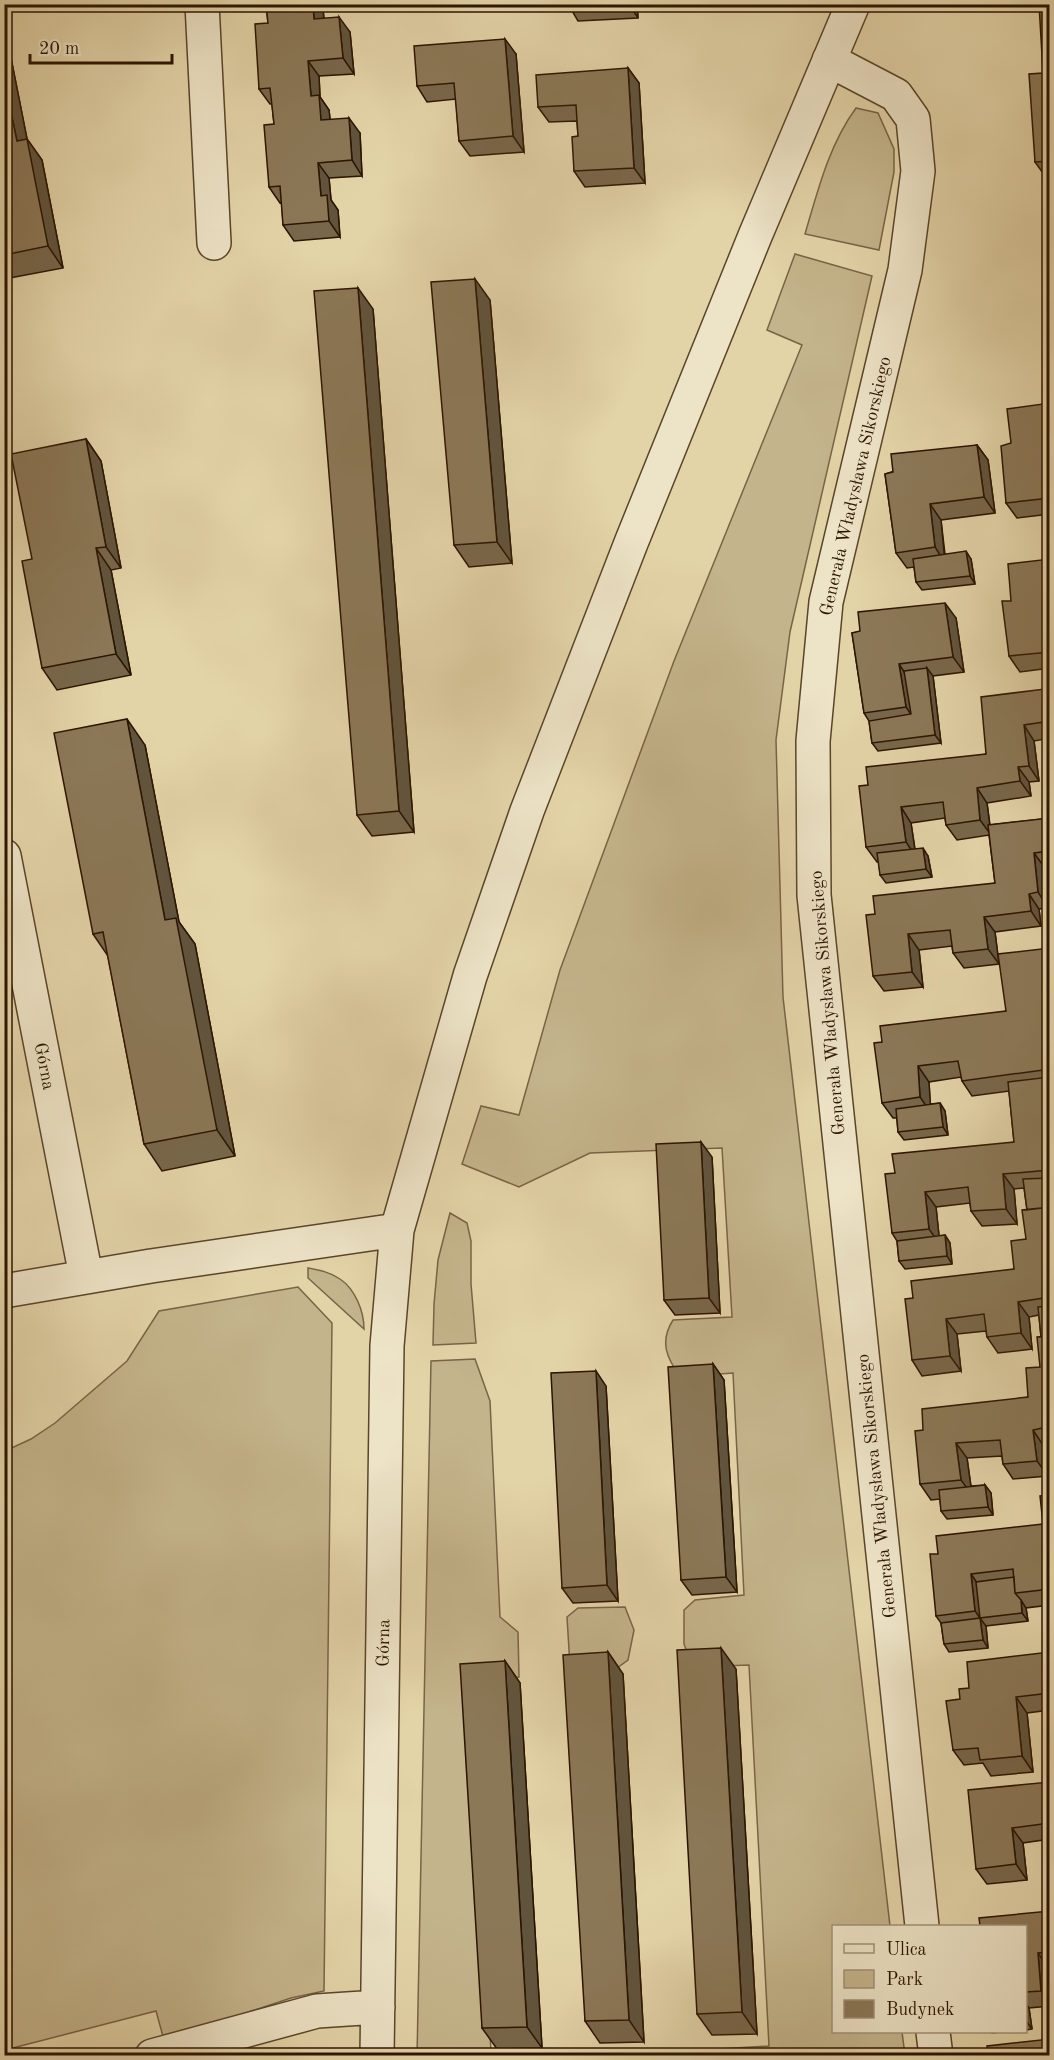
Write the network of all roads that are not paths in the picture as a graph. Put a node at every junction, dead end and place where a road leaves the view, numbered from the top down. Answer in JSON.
{"nodes":[{"id":1,"x":202,"y":4,"type":"edge"},
{"id":2,"x":853,"y":4,"type":"edge"},
{"id":3,"x":829,"y":60,"type":"junction"},
{"id":4,"x":214,"y":243,"type":"dead end"},
{"id":5,"x":4,"y":856,"type":"edge"},
{"id":6,"x":397,"y":1230,"type":"junction"},
{"id":7,"x":86,"y":1276,"type":"junction"},
{"id":8,"x":4,"y":1291,"type":"edge"},
{"id":9,"x":922,"y":1925,"type":"edge"},
{"id":10,"x":378,"y":2007,"type":"junction"},
{"id":11,"x":933,"y":2033,"type":"edge"},
{"id":12,"x":152,"y":2055,"type":"edge"},
{"id":13,"x":377,"y":2055,"type":"edge"},
{"id":14,"x":936,"y":2055,"type":"edge"}],
"edges":[{"from":1,"to":4,"type":"street"},
{"from":2,"to":3,"type":"street"},
{"from":3,"to":6,"type":"street"},
{"from":3,"to":9,"type":"street","name":"Generała Władysława Sikorskiego"},
{"from":5,"to":7,"type":"street","name":"Górna"},
{"from":6,"to":7,"type":"street"},
{"from":6,"to":10,"type":"street","name":"Górna"},
{"from":7,"to":8,"type":"street"},
{"from":10,"to":12,"type":"street"},
{"from":10,"to":13,"type":"street","name":"Górna"},
{"from":11,"to":14,"type":"street"}]}
